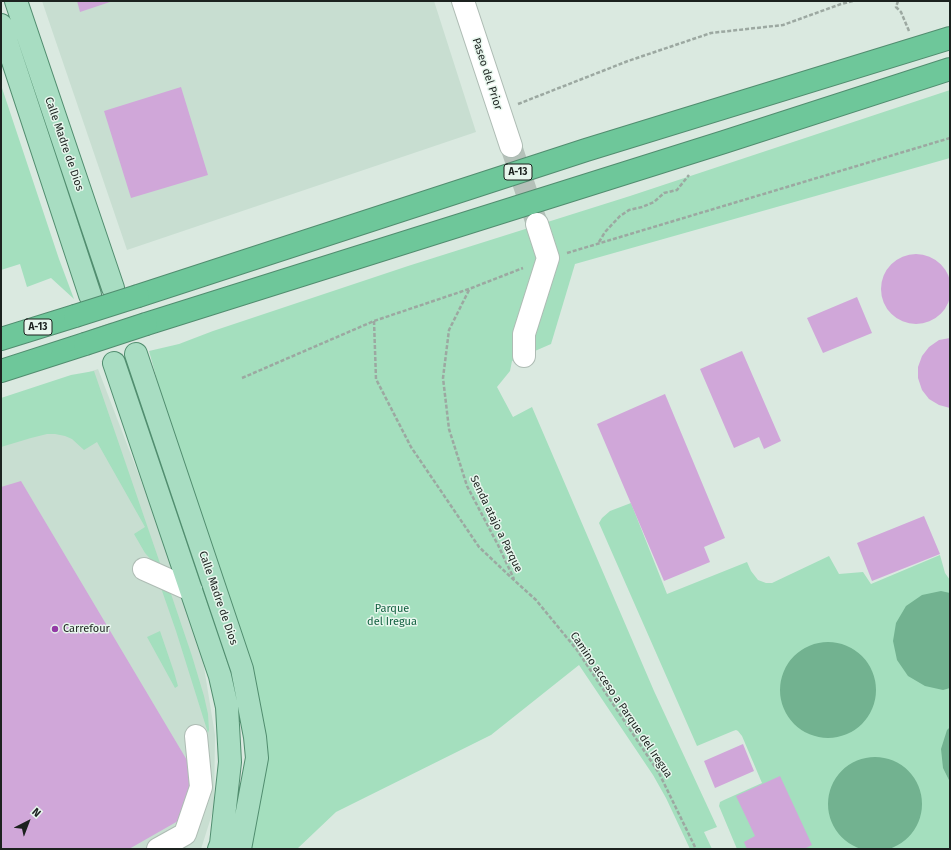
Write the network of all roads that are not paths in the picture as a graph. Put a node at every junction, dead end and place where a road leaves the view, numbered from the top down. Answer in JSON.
{"nodes":[{"id":1,"x":16,"y":1,"type":"edge"},
{"id":2,"x":463,"y":1,"type":"edge"},
{"id":3,"x":1,"y":25,"type":"edge"},
{"id":4,"x":950,"y":38,"type":"edge"},
{"id":5,"x":950,"y":69,"type":"edge"},
{"id":6,"x":511,"y":146,"type":"tunnel mouth"},
{"id":7,"x":537,"y":224,"type":"tunnel mouth"},
{"id":8,"x":112,"y":288,"type":"tunnel mouth"},
{"id":9,"x":90,"y":295,"type":"tunnel mouth"},
{"id":10,"x":1,"y":339,"type":"edge"},
{"id":11,"x":136,"y":354,"type":"tunnel mouth"},
{"id":12,"x":524,"y":356,"type":"dead end"},
{"id":13,"x":114,"y":363,"type":"tunnel mouth"},
{"id":14,"x":6,"y":370,"type":"edge"},
{"id":15,"x":144,"y":569,"type":"dead end"},
{"id":16,"x":191,"y":590,"type":"junction"},
{"id":17,"x":196,"y":736,"type":"dead end"},
{"id":18,"x":158,"y":849,"type":"edge"},
{"id":19,"x":219,"y":849,"type":"edge"},
{"id":20,"x":240,"y":849,"type":"edge"}],
"edges":[{"from":1,"to":8,"type":"main road","name":"Calle Madre de Dios"},
{"from":2,"to":6,"type":"street","name":"Paseo del Prior"},
{"from":3,"to":9,"type":"main road","name":"Calle Madre de Dios"},
{"from":4,"to":10,"type":"highway","number":"A-13","bridge":true},
{"from":5,"to":14,"type":"highway","bridge":true},
{"from":7,"to":12,"type":"street"},
{"from":11,"to":20,"type":"main road","name":"Calle Madre de Dios"},
{"from":13,"to":16,"type":"main road","name":"Calle Madre de Dios"},
{"from":15,"to":16,"type":"street"},
{"from":16,"to":19,"type":"main road","name":"Calle Madre de Dios"},
{"from":17,"to":18,"type":"street"}]}
